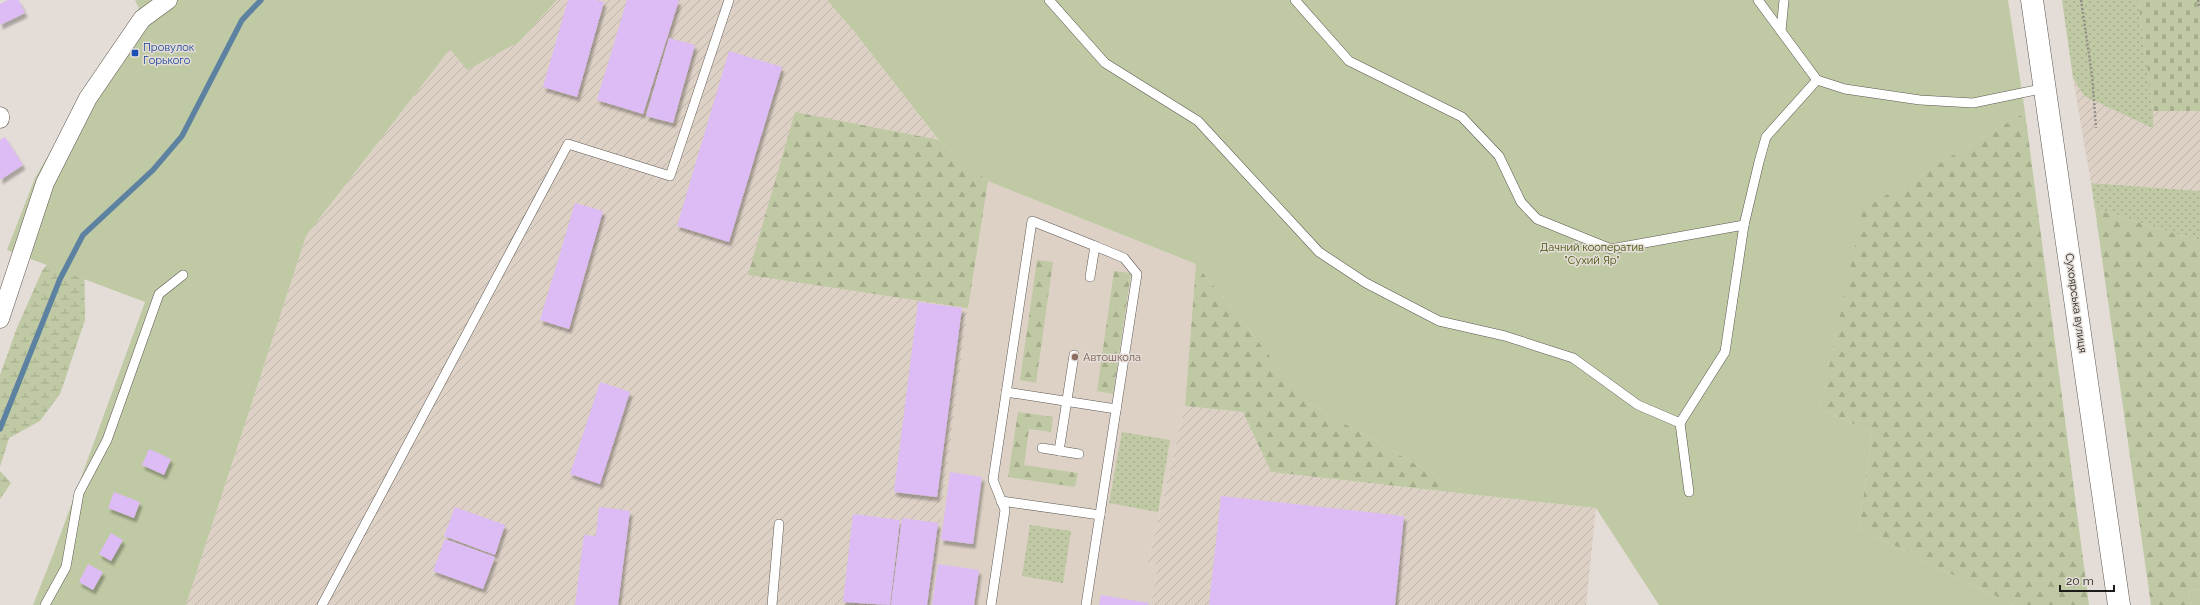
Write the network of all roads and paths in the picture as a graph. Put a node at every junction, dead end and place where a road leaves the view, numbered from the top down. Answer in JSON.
{"nodes":[{"id":1,"x":729,"y":0,"type":"edge"},
{"id":2,"x":1049,"y":0,"type":"edge"},
{"id":3,"x":1295,"y":0,"type":"edge"},
{"id":4,"x":1758,"y":0,"type":"edge"},
{"id":5,"x":1784,"y":0,"type":"edge"},
{"id":6,"x":2032,"y":0,"type":"edge"},
{"id":7,"x":2081,"y":0,"type":"edge"},
{"id":8,"x":2198,"y":0,"type":"edge"},
{"id":9,"x":162,"y":2,"type":"edge"},
{"id":10,"x":2200,"y":8,"type":"edge"},
{"id":11,"x":1781,"y":31,"type":"junction"},
{"id":12,"x":1817,"y":80,"type":"junction"},
{"id":13,"x":2045,"y":88,"type":"junction"},
{"id":14,"x":2096,"y":128,"type":"dead end"},
{"id":15,"x":1744,"y":225,"type":"junction"},
{"id":16,"x":1094,"y":246,"type":"junction"},
{"id":17,"x":183,"y":275,"type":"dead end"},
{"id":18,"x":1090,"y":277,"type":"dead end"},
{"id":19,"x":0,"y":320,"type":"edge"},
{"id":20,"x":1074,"y":355,"type":"dead end"},
{"id":21,"x":1006,"y":392,"type":"junction"},
{"id":22,"x":1067,"y":401,"type":"junction"},
{"id":23,"x":1116,"y":409,"type":"junction"},
{"id":24,"x":1680,"y":423,"type":"junction"},
{"id":25,"x":1042,"y":448,"type":"dead end"},
{"id":26,"x":1059,"y":451,"type":"junction"},
{"id":27,"x":1079,"y":454,"type":"dead end"},
{"id":28,"x":1689,"y":492,"type":"dead end"},
{"id":29,"x":1001,"y":501,"type":"junction"},
{"id":30,"x":1100,"y":515,"type":"junction"},
{"id":31,"x":779,"y":524,"type":"dead end"},
{"id":32,"x":44,"y":605,"type":"edge"},
{"id":33,"x":322,"y":605,"type":"edge"},
{"id":34,"x":772,"y":605,"type":"edge"},
{"id":35,"x":991,"y":605,"type":"edge"},
{"id":36,"x":1086,"y":605,"type":"edge"},
{"id":37,"x":2119,"y":605,"type":"edge"}],
"edges":[{"from":1,"to":33,"type":"lane"},
{"from":2,"to":24,"type":"lane"},
{"from":3,"to":15,"type":"lane"},
{"from":4,"to":11,"type":"lane"},
{"from":5,"to":11,"type":"lane"},
{"from":6,"to":13,"type":"street","name":"Сухоярська вулиця"},
{"from":7,"to":14,"type":"path"},
{"from":8,"to":10,"type":"path"},
{"from":9,"to":19,"type":"street"},
{"from":11,"to":12,"type":"lane"},
{"from":12,"to":13,"type":"lane"},
{"from":12,"to":15,"type":"lane"},
{"from":13,"to":37,"type":"street","name":"Сухоярська вулиця"},
{"from":15,"to":24,"type":"lane"},
{"from":16,"to":18,"type":"lane"},
{"from":16,"to":21,"type":"lane"},
{"from":16,"to":23,"type":"lane"},
{"from":17,"to":32,"type":"lane"},
{"from":20,"to":22,"type":"lane"},
{"from":21,"to":22,"type":"lane"},
{"from":21,"to":29,"type":"lane"},
{"from":22,"to":23,"type":"lane"},
{"from":22,"to":26,"type":"lane"},
{"from":23,"to":30,"type":"lane"},
{"from":24,"to":28,"type":"lane"},
{"from":25,"to":26,"type":"lane"},
{"from":26,"to":27,"type":"lane"},
{"from":29,"to":30,"type":"lane"},
{"from":29,"to":35,"type":"lane"},
{"from":30,"to":36,"type":"lane"},
{"from":31,"to":34,"type":"lane"}]}
